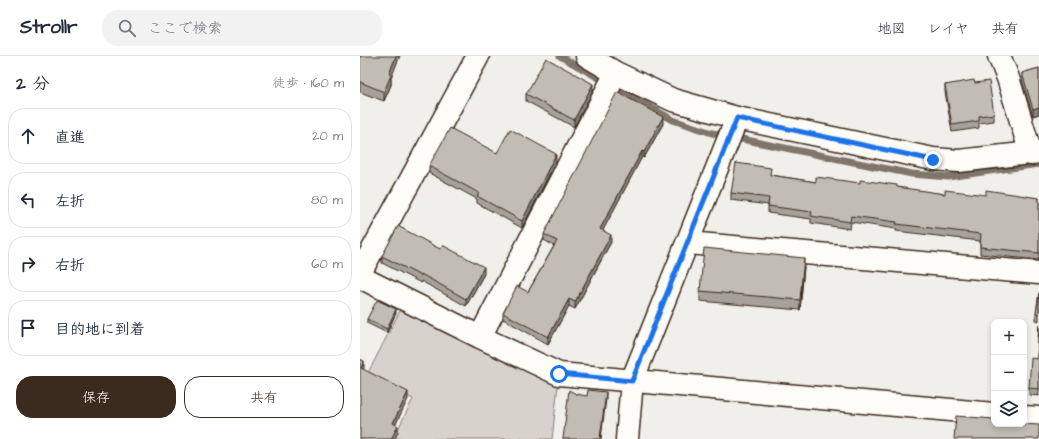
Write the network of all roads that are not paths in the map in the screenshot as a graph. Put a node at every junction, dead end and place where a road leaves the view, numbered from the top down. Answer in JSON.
{"nodes":[{"id":1,"x":478,"y":56,"type":"edge"},
{"id":2,"x":587,"y":56,"type":"edge"},
{"id":3,"x":999,"y":56,"type":"edge"},
{"id":4,"x":612,"y":80,"type":"junction"},
{"id":5,"x":732,"y":132,"type":"junction"},
{"id":6,"x":1035,"y":153,"type":"edge"},
{"id":7,"x":688,"y":243,"type":"junction"},
{"id":8,"x":360,"y":273,"type":"edge"},
{"id":9,"x":1039,"y":273,"type":"edge"},
{"id":10,"x":360,"y":277,"type":"edge"},
{"id":11,"x":480,"y":337,"type":"junction"},
{"id":12,"x":632,"y":381,"type":"junction"},
{"id":13,"x":991,"y":414,"type":"edge"},
{"id":14,"x":1027,"y":417,"type":"edge"},
{"id":15,"x":1039,"y":418,"type":"edge"},
{"id":16,"x":627,"y":439,"type":"edge"}],
"edges":[{"from":1,"to":8,"type":"street"},
{"from":2,"to":4,"type":"street"},
{"from":3,"to":6,"type":"street"},
{"from":4,"to":5,"type":"street"},
{"from":4,"to":11,"type":"street"},
{"from":5,"to":6,"type":"street"},
{"from":5,"to":7,"type":"street"},
{"from":7,"to":9,"type":"street"},
{"from":7,"to":12,"type":"street"},
{"from":10,"to":11,"type":"street"},
{"from":11,"to":12,"type":"street"},
{"from":12,"to":13,"type":"street"},
{"from":12,"to":16,"type":"street"},
{"from":14,"to":15,"type":"street"}]}
